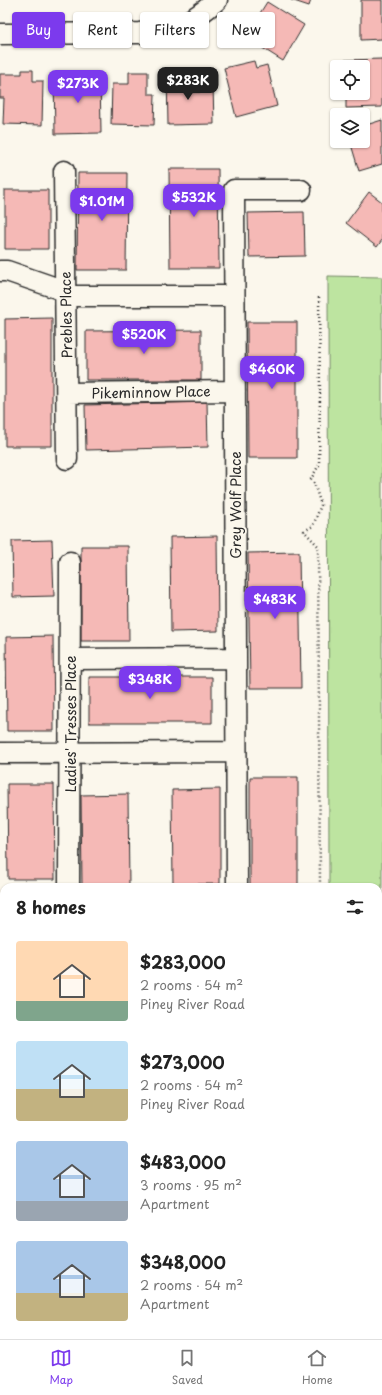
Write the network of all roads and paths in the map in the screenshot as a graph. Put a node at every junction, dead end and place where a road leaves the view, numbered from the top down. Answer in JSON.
{"nodes":[{"id":1,"x":217,"y":0,"type":"edge"},
{"id":2,"x":0,"y":34,"type":"edge"},
{"id":3,"x":64,"y":171,"type":"dead end"},
{"id":4,"x":301,"y":190,"type":"dead end"},
{"id":5,"x":0,"y":271,"type":"edge"},
{"id":6,"x":65,"y":292,"type":"junction"},
{"id":7,"x":234,"y":296,"type":"junction"},
{"id":8,"x":319,"y":297,"type":"dead end"},
{"id":9,"x":235,"y":391,"type":"junction"},
{"id":10,"x":67,"y":392,"type":"junction"},
{"id":11,"x":67,"y":458,"type":"dead end"},
{"id":12,"x":70,"y":562,"type":"dead end"},
{"id":13,"x":236,"y":658,"type":"junction"},
{"id":14,"x":70,"y":659,"type":"junction"},
{"id":15,"x":236,"y":752,"type":"junction"},
{"id":16,"x":0,"y":753,"type":"edge"},
{"id":17,"x":70,"y":753,"type":"junction"},
{"id":18,"x":69,"y":883,"type":"edge"},
{"id":19,"x":237,"y":883,"type":"edge"},
{"id":20,"x":320,"y":883,"type":"edge"}],
"edges":[{"from":1,"to":2,"type":"street"},
{"from":3,"to":6,"type":"street","name":"Prebles Place"},
{"from":4,"to":7,"type":"street","name":"Grey Wolf Place"},
{"from":5,"to":6,"type":"street"},
{"from":6,"to":7,"type":"street"},
{"from":6,"to":10,"type":"street","name":"Prebles Place"},
{"from":7,"to":9,"type":"street","name":"Grey Wolf Place"},
{"from":8,"to":20,"type":"path"},
{"from":9,"to":10,"type":"street","name":"Pikeminnow Place"},
{"from":9,"to":13,"type":"street","name":"Grey Wolf Place"},
{"from":10,"to":11,"type":"street","name":"Prebles Place"},
{"from":12,"to":14,"type":"street","name":"Ladies' Tresses Place"},
{"from":13,"to":14,"type":"street"},
{"from":13,"to":15,"type":"street","name":"Grey Wolf Place"},
{"from":14,"to":17,"type":"street","name":"Ladies' Tresses Place"},
{"from":15,"to":17,"type":"street"},
{"from":15,"to":19,"type":"street","name":"Grey Wolf Place"},
{"from":16,"to":17,"type":"street"},
{"from":17,"to":18,"type":"street","name":"Ladies' Tresses Place"}]}
